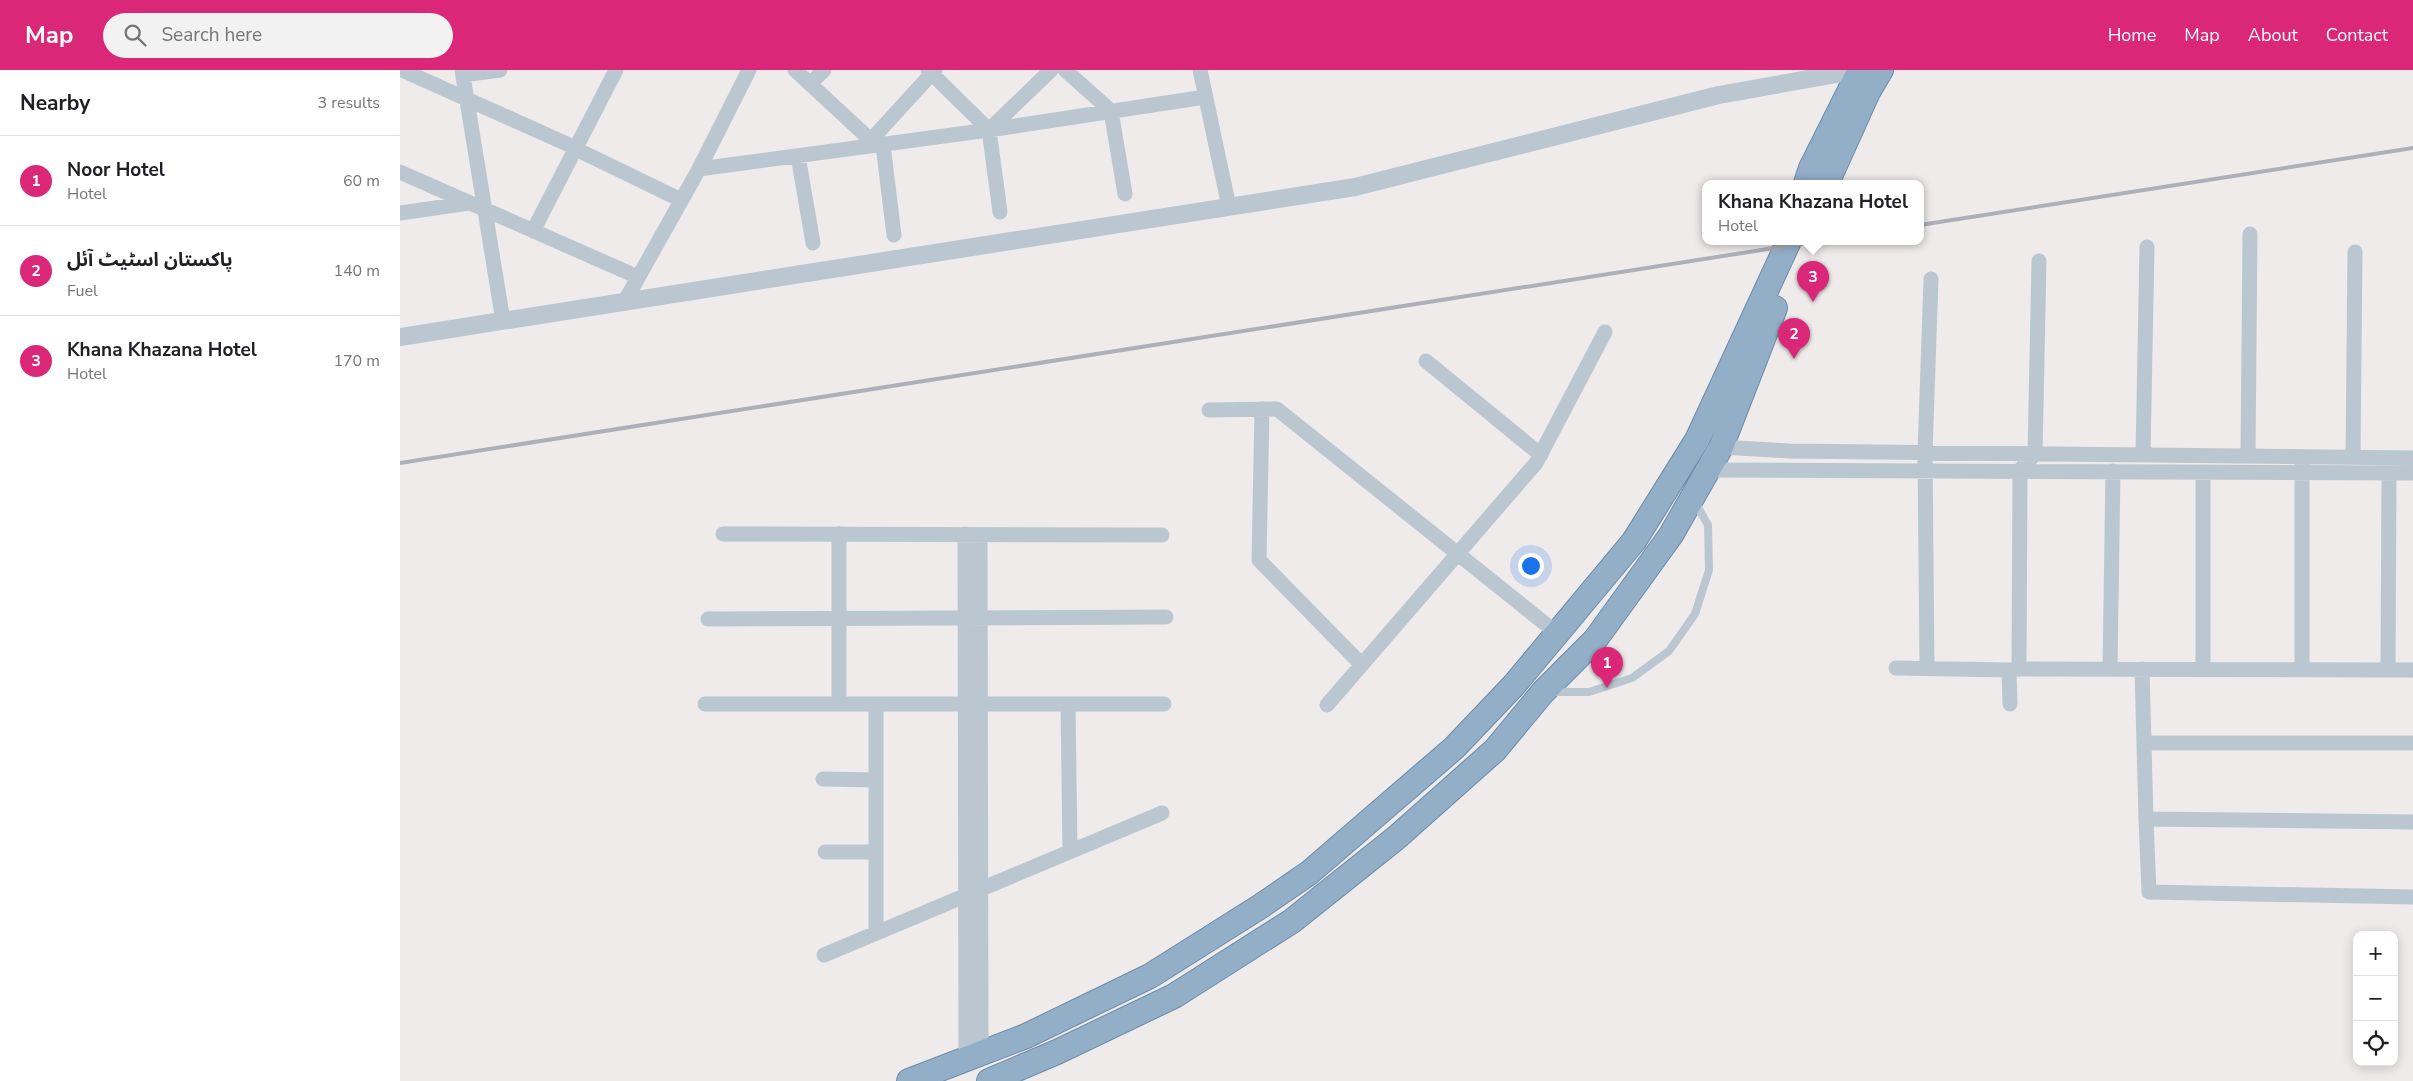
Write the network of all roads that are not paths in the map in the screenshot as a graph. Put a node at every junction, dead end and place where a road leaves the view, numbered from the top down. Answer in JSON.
{"nodes":[{"id":1,"x":402,"y":70,"type":"edge"},
{"id":2,"x":500,"y":70,"type":"edge"},
{"id":3,"x":616,"y":70,"type":"edge"},
{"id":4,"x":795,"y":70,"type":"edge"},
{"id":5,"x":824,"y":70,"type":"edge"},
{"id":6,"x":1051,"y":70,"type":"edge"},
{"id":7,"x":1065,"y":70,"type":"edge"},
{"id":8,"x":1200,"y":70,"type":"edge"},
{"id":9,"x":1860,"y":70,"type":"edge"},
{"id":10,"x":1881,"y":70,"type":"edge"},
{"id":11,"x":746,"y":71,"type":"edge"},
{"id":12,"x":932,"y":71,"type":"edge"},
{"id":13,"x":463,"y":72,"type":"edge"},
{"id":14,"x":811,"y":83,"type":"junction"},
{"id":15,"x":1206,"y":97,"type":"junction"},
{"id":16,"x":466,"y":98,"type":"junction"},
{"id":17,"x":1111,"y":111,"type":"junction"},
{"id":18,"x":989,"y":130,"type":"junction"},
{"id":19,"x":877,"y":143,"type":"junction"},
{"id":20,"x":576,"y":148,"type":"junction"},
{"id":21,"x":798,"y":156,"type":"junction"},
{"id":22,"x":699,"y":169,"type":"junction"},
{"id":23,"x":400,"y":172,"type":"edge"},
{"id":24,"x":1807,"y":180,"type":"edge"},
{"id":25,"x":1828,"y":180,"type":"edge"},
{"id":26,"x":1125,"y":194,"type":"dead end"},
{"id":27,"x":682,"y":200,"type":"junction"},
{"id":28,"x":470,"y":203,"type":"junction"},
{"id":29,"x":1229,"y":207,"type":"junction"},
{"id":30,"x":485,"y":210,"type":"junction"},
{"id":31,"x":1000,"y":212,"type":"dead end"},
{"id":32,"x":400,"y":214,"type":"edge"},
{"id":33,"x":533,"y":230,"type":"junction"},
{"id":34,"x":2250,"y":234,"type":"dead end"},
{"id":35,"x":894,"y":235,"type":"dead end"},
{"id":36,"x":813,"y":243,"type":"dead end"},
{"id":37,"x":1787,"y":245,"type":"edge"},
{"id":38,"x":1799,"y":245,"type":"edge"},
{"id":39,"x":2147,"y":247,"type":"dead end"},
{"id":40,"x":2356,"y":252,"type":"dead end"},
{"id":41,"x":2039,"y":260,"type":"dead end"},
{"id":42,"x":638,"y":277,"type":"junction"},
{"id":43,"x":1931,"y":279,"type":"dead end"},
{"id":44,"x":625,"y":300,"type":"junction"},
{"id":45,"x":503,"y":321,"type":"junction"},
{"id":46,"x":1605,"y":332,"type":"dead end"},
{"id":47,"x":400,"y":338,"type":"edge"},
{"id":48,"x":1426,"y":361,"type":"dead end"},
{"id":49,"x":1262,"y":409,"type":"junction"},
{"id":50,"x":1209,"y":410,"type":"dead end"},
{"id":51,"x":1721,"y":447,"type":"junction"},
{"id":52,"x":1926,"y":452,"type":"junction"},
{"id":53,"x":2035,"y":454,"type":"junction"},
{"id":54,"x":1541,"y":455,"type":"junction"},
{"id":55,"x":2143,"y":455,"type":"junction"},
{"id":56,"x":2248,"y":456,"type":"junction"},
{"id":57,"x":2353,"y":458,"type":"junction"},
{"id":58,"x":2413,"y":458,"type":"edge"},
{"id":59,"x":2302,"y":465,"type":"junction"},
{"id":60,"x":1708,"y":470,"type":"junction"},
{"id":61,"x":1926,"y":470,"type":"junction"},
{"id":62,"x":2020,"y":470,"type":"junction"},
{"id":63,"x":2113,"y":471,"type":"junction"},
{"id":64,"x":2203,"y":472,"type":"junction"},
{"id":65,"x":2389,"y":473,"type":"junction"},
{"id":66,"x":2413,"y":473,"type":"edge"},
{"id":67,"x":1692,"y":496,"type":"junction"},
{"id":68,"x":723,"y":534,"type":"dead end"},
{"id":69,"x":839,"y":534,"type":"junction"},
{"id":70,"x":973,"y":534,"type":"junction"},
{"id":71,"x":1162,"y":535,"type":"dead end"},
{"id":72,"x":1458,"y":554,"type":"junction"},
{"id":73,"x":973,"y":618,"type":"junction"},
{"id":74,"x":1166,"y":618,"type":"dead end"},
{"id":75,"x":708,"y":619,"type":"dead end"},
{"id":76,"x":839,"y":619,"type":"junction"},
{"id":77,"x":1558,"y":634,"type":"junction"},
{"id":78,"x":1362,"y":665,"type":"junction"},
{"id":79,"x":1896,"y":668,"type":"dead end"},
{"id":80,"x":1927,"y":668,"type":"junction"},
{"id":81,"x":2302,"y":668,"type":"junction"},
{"id":82,"x":2110,"y":669,"type":"junction"},
{"id":83,"x":2142,"y":669,"type":"junction"},
{"id":84,"x":2203,"y":669,"type":"junction"},
{"id":85,"x":2014,"y":670,"type":"junction"},
{"id":86,"x":2388,"y":670,"type":"junction"},
{"id":87,"x":2413,"y":670,"type":"edge"},
{"id":88,"x":1543,"y":692,"type":"junction"},
{"id":89,"x":705,"y":704,"type":"dead end"},
{"id":90,"x":839,"y":704,"type":"junction"},
{"id":91,"x":876,"y":704,"type":"junction"},
{"id":92,"x":973,"y":704,"type":"junction"},
{"id":93,"x":1068,"y":704,"type":"junction"},
{"id":94,"x":1164,"y":704,"type":"dead end"},
{"id":95,"x":2010,"y":704,"type":"dead end"},
{"id":96,"x":1327,"y":705,"type":"dead end"},
{"id":97,"x":2144,"y":743,"type":"junction"},
{"id":98,"x":2413,"y":743,"type":"edge"},
{"id":99,"x":823,"y":779,"type":"dead end"},
{"id":100,"x":876,"y":780,"type":"junction"},
{"id":101,"x":1162,"y":813,"type":"dead end"},
{"id":102,"x":2146,"y":819,"type":"junction"},
{"id":103,"x":2413,"y":822,"type":"edge"},
{"id":104,"x":1070,"y":851,"type":"junction"},
{"id":105,"x":825,"y":852,"type":"dead end"},
{"id":106,"x":876,"y":852,"type":"junction"},
{"id":107,"x":981,"y":889,"type":"junction"},
{"id":108,"x":965,"y":896,"type":"junction"},
{"id":109,"x":2413,"y":897,"type":"edge"},
{"id":110,"x":876,"y":934,"type":"junction"},
{"id":111,"x":824,"y":955,"type":"dead end"},
{"id":112,"x":973,"y":1057,"type":"junction"},
{"id":113,"x":909,"y":1081,"type":"edge"},
{"id":114,"x":989,"y":1081,"type":"edge"}],
"edges":[{"from":1,"to":16,"type":"street"},
{"from":2,"to":13,"type":"street"},
{"from":3,"to":20,"type":"street"},
{"from":4,"to":14,"type":"street"},
{"from":5,"to":14,"type":"street"},
{"from":6,"to":18,"type":"street"},
{"from":7,"to":17,"type":"street"},
{"from":8,"to":15,"type":"street"},
{"from":9,"to":24,"type":"highway"},
{"from":9,"to":29,"type":"street"},
{"from":10,"to":25,"type":"highway"},
{"from":11,"to":22,"type":"street"},
{"from":12,"to":18,"type":"street"},
{"from":12,"to":19,"type":"street"},
{"from":13,"to":16,"type":"street"},
{"from":14,"to":19,"type":"street"},
{"from":15,"to":17,"type":"street"},
{"from":15,"to":29,"type":"street"},
{"from":16,"to":20,"type":"street"},
{"from":16,"to":30,"type":"street"},
{"from":17,"to":18,"type":"street"},
{"from":17,"to":26,"type":"street"},
{"from":18,"to":19,"type":"street"},
{"from":18,"to":31,"type":"street"},
{"from":19,"to":21,"type":"street"},
{"from":19,"to":35,"type":"street"},
{"from":20,"to":27,"type":"street"},
{"from":20,"to":33,"type":"street"},
{"from":21,"to":22,"type":"street"},
{"from":21,"to":36,"type":"street"},
{"from":22,"to":27,"type":"street"},
{"from":23,"to":28,"type":"street"},
{"from":27,"to":42,"type":"street"},
{"from":28,"to":30,"type":"street"},
{"from":28,"to":32,"type":"street"},
{"from":29,"to":44,"type":"street"},
{"from":30,"to":33,"type":"street"},
{"from":30,"to":45,"type":"street"},
{"from":33,"to":42,"type":"street"},
{"from":34,"to":56,"type":"street"},
{"from":37,"to":77,"type":"highway"},
{"from":38,"to":51,"type":"highway"},
{"from":39,"to":55,"type":"street"},
{"from":40,"to":57,"type":"street"},
{"from":41,"to":53,"type":"street"},
{"from":42,"to":44,"type":"street"},
{"from":43,"to":52,"type":"street"},
{"from":44,"to":45,"type":"street"},
{"from":45,"to":47,"type":"street"},
{"from":46,"to":54,"type":"street"},
{"from":48,"to":54,"type":"street"},
{"from":49,"to":50,"type":"street"},
{"from":49,"to":72,"type":"street"},
{"from":49,"to":78,"type":"street"},
{"from":51,"to":52,"type":"street"},
{"from":51,"to":60,"type":"highway"},
{"from":52,"to":53,"type":"street"},
{"from":52,"to":61,"type":"street"},
{"from":53,"to":55,"type":"street"},
{"from":53,"to":62,"type":"street"},
{"from":54,"to":72,"type":"street"},
{"from":55,"to":56,"type":"street"},
{"from":56,"to":59,"type":"street"},
{"from":57,"to":58,"type":"street"},
{"from":57,"to":59,"type":"street"},
{"from":59,"to":64,"type":"street"},
{"from":59,"to":65,"type":"street"},
{"from":59,"to":81,"type":"street"},
{"from":60,"to":61,"type":"street"},
{"from":60,"to":67,"type":"highway"},
{"from":61,"to":62,"type":"street"},
{"from":61,"to":80,"type":"street"},
{"from":62,"to":63,"type":"street"},
{"from":62,"to":85,"type":"street"},
{"from":63,"to":64,"type":"street"},
{"from":63,"to":82,"type":"street"},
{"from":64,"to":84,"type":"street"},
{"from":65,"to":66,"type":"street"},
{"from":65,"to":86,"type":"street"},
{"from":67,"to":88,"type":"highway"},
{"from":67,"to":88,"type":"lane"},
{"from":68,"to":69,"type":"street"},
{"from":69,"to":70,"type":"street"},
{"from":69,"to":76,"type":"street"},
{"from":70,"to":71,"type":"street"},
{"from":70,"to":73,"type":"street"},
{"from":72,"to":77,"type":"street"},
{"from":72,"to":78,"type":"street"},
{"from":73,"to":74,"type":"street"},
{"from":73,"to":76,"type":"street"},
{"from":73,"to":92,"type":"street"},
{"from":75,"to":76,"type":"street"},
{"from":76,"to":90,"type":"street"},
{"from":77,"to":112,"type":"highway"},
{"from":78,"to":96,"type":"street"},
{"from":79,"to":80,"type":"street"},
{"from":80,"to":85,"type":"street"},
{"from":81,"to":84,"type":"street"},
{"from":81,"to":86,"type":"street"},
{"from":82,"to":83,"type":"street"},
{"from":82,"to":85,"type":"street"},
{"from":83,"to":84,"type":"street"},
{"from":83,"to":97,"type":"street"},
{"from":85,"to":95,"type":"street"},
{"from":86,"to":87,"type":"street"},
{"from":88,"to":114,"type":"highway"},
{"from":89,"to":90,"type":"street"},
{"from":90,"to":91,"type":"street"},
{"from":91,"to":92,"type":"street"},
{"from":91,"to":100,"type":"street"},
{"from":92,"to":93,"type":"street"},
{"from":92,"to":107,"type":"street"},
{"from":92,"to":108,"type":"street"},
{"from":93,"to":94,"type":"street"},
{"from":93,"to":104,"type":"street"},
{"from":97,"to":98,"type":"street"},
{"from":97,"to":102,"type":"street"},
{"from":99,"to":100,"type":"street"},
{"from":100,"to":106,"type":"street"},
{"from":101,"to":104,"type":"street"},
{"from":102,"to":103,"type":"street"},
{"from":102,"to":109,"type":"street"},
{"from":104,"to":107,"type":"street"},
{"from":105,"to":106,"type":"street"},
{"from":106,"to":110,"type":"street"},
{"from":107,"to":108,"type":"street"},
{"from":107,"to":112,"type":"street"},
{"from":108,"to":110,"type":"street"},
{"from":108,"to":112,"type":"street"},
{"from":110,"to":111,"type":"street"},
{"from":112,"to":113,"type":"highway"}]}
